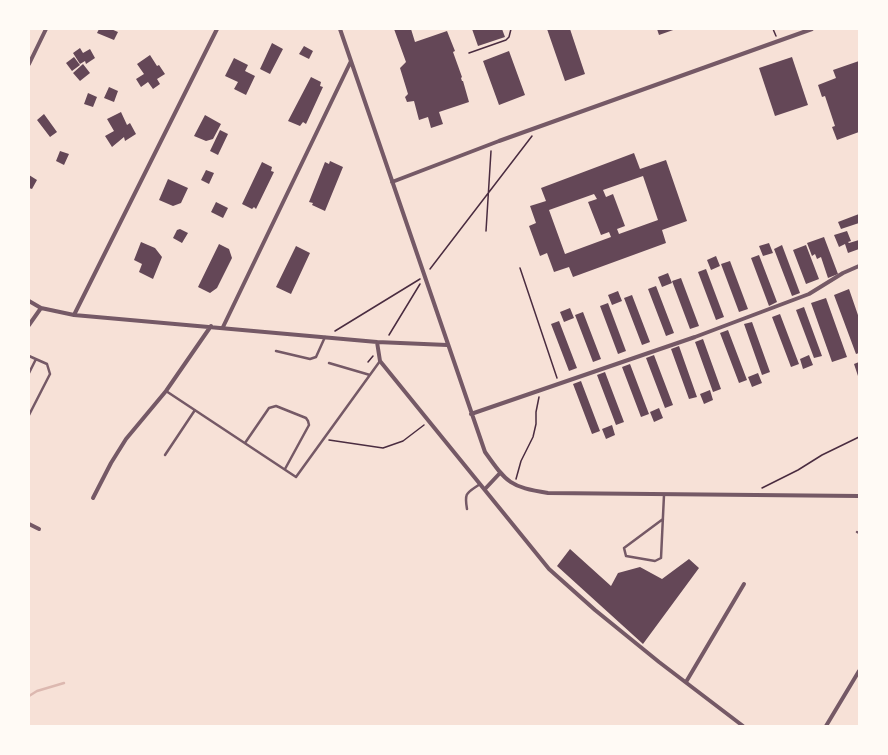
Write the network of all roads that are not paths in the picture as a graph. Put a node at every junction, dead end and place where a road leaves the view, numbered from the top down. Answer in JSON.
{"nodes":[{"id":1,"x":46,"y":29,"type":"edge"},
{"id":2,"x":217,"y":29,"type":"edge"},
{"id":3,"x":340,"y":29,"type":"edge"},
{"id":4,"x":812,"y":29,"type":"edge"},
{"id":5,"x":350,"y":61,"type":"junction"},
{"id":6,"x":29,"y":64,"type":"edge"},
{"id":7,"x":392,"y":182,"type":"junction"},
{"id":8,"x":859,"y":266,"type":"edge"},
{"id":9,"x":29,"y":301,"type":"edge"},
{"id":10,"x":41,"y":308,"type":"junction"},
{"id":11,"x":74,"y":315,"type":"junction"},
{"id":12,"x":29,"y":325,"type":"edge"},
{"id":13,"x":211,"y":326,"type":"junction"},
{"id":14,"x":223,"y":327,"type":"junction"},
{"id":15,"x":325,"y":337,"type":"junction"},
{"id":16,"x":377,"y":342,"type":"junction"},
{"id":17,"x":447,"y":345,"type":"junction"},
{"id":18,"x":276,"y":351,"type":"dead end"},
{"id":19,"x":29,"y":356,"type":"edge"},
{"id":20,"x":36,"y":359,"type":"junction"},
{"id":21,"x":380,"y":361,"type":"junction"},
{"id":22,"x":329,"y":363,"type":"dead end"},
{"id":23,"x":29,"y":373,"type":"edge"},
{"id":24,"x":370,"y":375,"type":"junction"},
{"id":25,"x":166,"y":391,"type":"junction"},
{"id":26,"x":195,"y":410,"type":"junction"},
{"id":27,"x":471,"y":414,"type":"junction"},
{"id":28,"x":29,"y":415,"type":"edge"},
{"id":29,"x":245,"y":443,"type":"junction"},
{"id":30,"x":165,"y":455,"type":"dead end"},
{"id":31,"x":285,"y":469,"type":"junction"},
{"id":32,"x":500,"y":473,"type":"junction"},
{"id":33,"x":481,"y":484,"type":"junction"},
{"id":34,"x":485,"y":489,"type":"junction"},
{"id":35,"x":664,"y":494,"type":"junction"},
{"id":36,"x":859,"y":496,"type":"edge"},
{"id":37,"x":93,"y":498,"type":"dead end"},
{"id":38,"x":467,"y":509,"type":"dead end"},
{"id":39,"x":663,"y":519,"type":"junction"},
{"id":40,"x":29,"y":524,"type":"edge"},
{"id":41,"x":39,"y":529,"type":"dead end"},
{"id":42,"x":744,"y":584,"type":"dead end"},
{"id":43,"x":859,"y":671,"type":"edge"},
{"id":44,"x":686,"y":682,"type":"junction"},
{"id":45,"x":743,"y":726,"type":"edge"},
{"id":46,"x":826,"y":726,"type":"edge"}],
"edges":[{"from":1,"to":6,"type":"street"},
{"from":2,"to":11,"type":"street"},
{"from":3,"to":5,"type":"street"},
{"from":4,"to":7,"type":"street"},
{"from":5,"to":7,"type":"street"},
{"from":5,"to":14,"type":"street"},
{"from":7,"to":17,"type":"street"},
{"from":8,"to":27,"type":"street"},
{"from":9,"to":10,"type":"street"},
{"from":10,"to":11,"type":"street"},
{"from":10,"to":12,"type":"street"},
{"from":11,"to":13,"type":"street"},
{"from":13,"to":14,"type":"street"},
{"from":13,"to":25,"type":"street"},
{"from":14,"to":15,"type":"street"},
{"from":15,"to":16,"type":"street"},
{"from":15,"to":18,"type":"lane"},
{"from":16,"to":17,"type":"street"},
{"from":16,"to":21,"type":"street"},
{"from":17,"to":27,"type":"street"},
{"from":19,"to":20,"type":"lane"},
{"from":20,"to":23,"type":"lane"},
{"from":20,"to":28,"type":"lane"},
{"from":21,"to":24,"type":"lane"},
{"from":21,"to":33,"type":"street"},
{"from":22,"to":24,"type":"lane"},
{"from":24,"to":31,"type":"lane"},
{"from":25,"to":26,"type":"lane"},
{"from":25,"to":37,"type":"street"},
{"from":26,"to":29,"type":"lane"},
{"from":26,"to":30,"type":"lane"},
{"from":27,"to":32,"type":"street"},
{"from":29,"to":31,"type":"lane"},
{"from":29,"to":31,"type":"lane"},
{"from":32,"to":34,"type":"street"},
{"from":32,"to":35,"type":"street"},
{"from":33,"to":34,"type":"street"},
{"from":33,"to":38,"type":"lane"},
{"from":34,"to":44,"type":"street"},
{"from":35,"to":36,"type":"street"},
{"from":35,"to":39,"type":"lane"},
{"from":39,"to":39,"type":"lane"},
{"from":40,"to":41,"type":"street"},
{"from":42,"to":44,"type":"street"},
{"from":43,"to":46,"type":"street"},
{"from":44,"to":45,"type":"street"}]}
